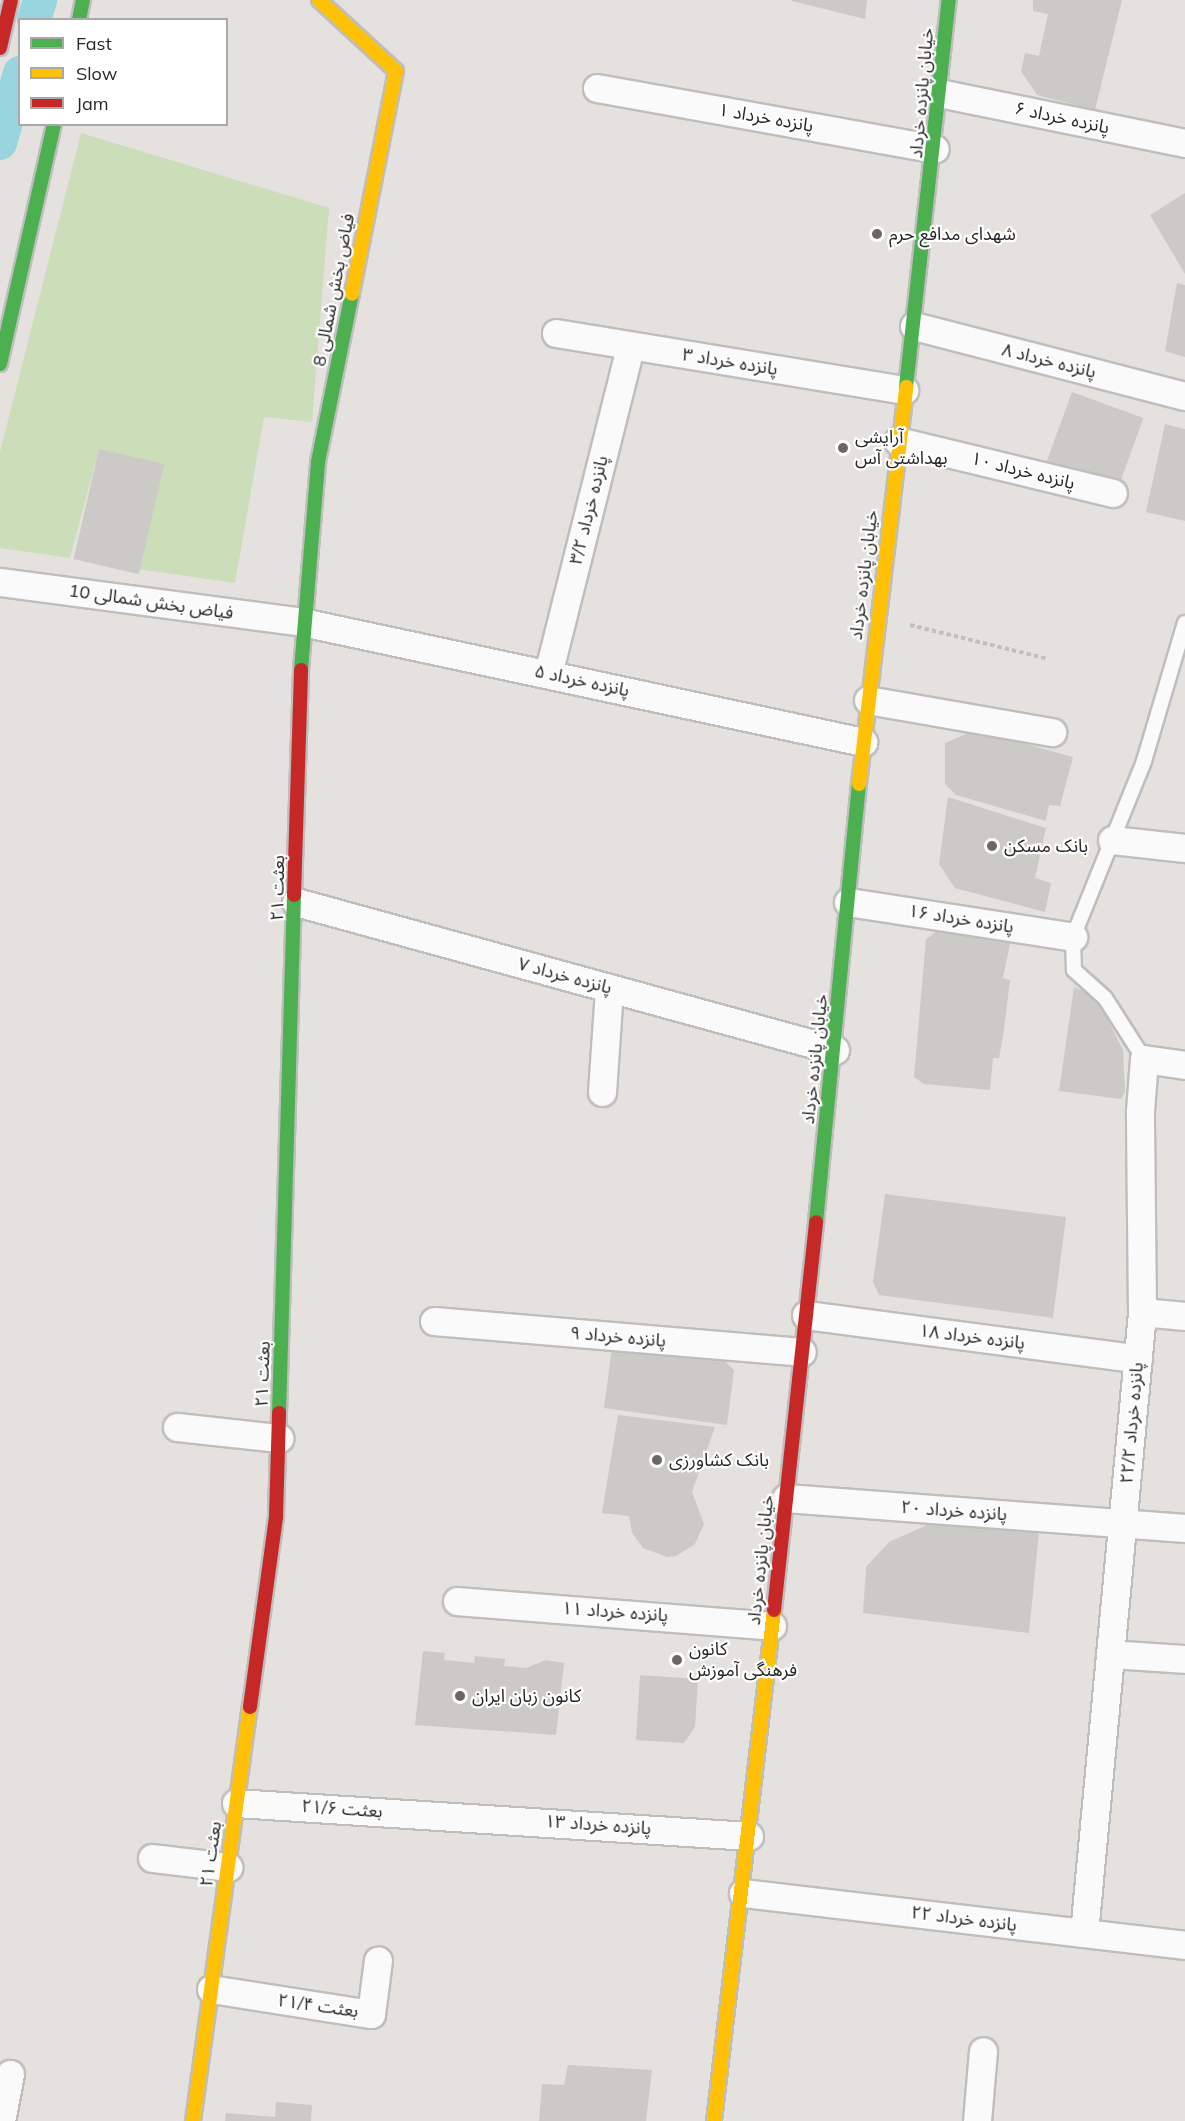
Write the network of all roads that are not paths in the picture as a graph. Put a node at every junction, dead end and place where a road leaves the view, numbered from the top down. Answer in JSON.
{"nodes":[{"id":1,"x":11,"y":0,"type":"edge"},
{"id":2,"x":84,"y":0,"type":"edge"},
{"id":3,"x":319,"y":0,"type":"edge"},
{"id":4,"x":949,"y":0,"type":"edge"},
{"id":5,"x":80,"y":18,"type":"edge"},
{"id":6,"x":0,"y":48,"type":"edge"},
{"id":7,"x":597,"y":88,"type":"dead end"},
{"id":8,"x":939,"y":93,"type":"junction"},
{"id":9,"x":53,"y":126,"type":"edge"},
{"id":10,"x":1185,"y":143,"type":"edge"},
{"id":11,"x":935,"y":149,"type":"junction"},
{"id":12,"x":914,"y":326,"type":"junction"},
{"id":13,"x":556,"y":333,"type":"dead end"},
{"id":14,"x":630,"y":347,"type":"junction"},
{"id":15,"x":0,"y":364,"type":"edge"},
{"id":16,"x":904,"y":390,"type":"junction"},
{"id":17,"x":1185,"y":396,"type":"edge"},
{"id":18,"x":898,"y":441,"type":"junction"},
{"id":19,"x":1113,"y":492,"type":"dead end"},
{"id":20,"x":0,"y":582,"type":"edge"},
{"id":21,"x":302,"y":622,"type":"junction"},
{"id":22,"x":1185,"y":623,"type":"edge"},
{"id":23,"x":548,"y":674,"type":"junction"},
{"id":24,"x":868,"y":700,"type":"junction"},
{"id":25,"x":1052,"y":732,"type":"dead end"},
{"id":26,"x":863,"y":742,"type":"junction"},
{"id":27,"x":1112,"y":840,"type":"junction"},
{"id":28,"x":1185,"y":848,"type":"edge"},
{"id":29,"x":296,"y":902,"type":"junction"},
{"id":30,"x":848,"y":902,"type":"junction"},
{"id":31,"x":1073,"y":937,"type":"junction"},
{"id":32,"x":609,"y":988,"type":"junction"},
{"id":33,"x":835,"y":1050,"type":"junction"},
{"id":34,"x":1144,"y":1059,"type":"junction"},
{"id":35,"x":1185,"y":1065,"type":"edge"},
{"id":36,"x":602,"y":1092,"type":"dead end"},
{"id":37,"x":1142,"y":1312,"type":"junction"},
{"id":38,"x":806,"y":1315,"type":"junction"},
{"id":39,"x":1185,"y":1316,"type":"edge"},
{"id":40,"x":434,"y":1321,"type":"dead end"},
{"id":41,"x":802,"y":1352,"type":"junction"},
{"id":42,"x":1138,"y":1359,"type":"junction"},
{"id":43,"x":177,"y":1427,"type":"dead end"},
{"id":44,"x":279,"y":1438,"type":"junction"},
{"id":45,"x":786,"y":1498,"type":"junction"},
{"id":46,"x":1123,"y":1523,"type":"junction"},
{"id":47,"x":1185,"y":1528,"type":"edge"},
{"id":48,"x":457,"y":1601,"type":"dead end"},
{"id":49,"x":772,"y":1626,"type":"junction"},
{"id":50,"x":1110,"y":1654,"type":"junction"},
{"id":51,"x":1185,"y":1659,"type":"edge"},
{"id":52,"x":236,"y":1803,"type":"junction"},
{"id":53,"x":447,"y":1816,"type":"joint"},
{"id":54,"x":749,"y":1836,"type":"junction"},
{"id":55,"x":152,"y":1858,"type":"dead end"},
{"id":56,"x":228,"y":1867,"type":"junction"},
{"id":57,"x":743,"y":1893,"type":"junction"},
{"id":58,"x":1084,"y":1933,"type":"junction"},
{"id":59,"x":1185,"y":1945,"type":"edge"},
{"id":60,"x":378,"y":1960,"type":"dead end"},
{"id":61,"x":211,"y":1989,"type":"junction"},
{"id":62,"x":983,"y":2051,"type":"dead end"},
{"id":63,"x":10,"y":2074,"type":"dead end"},
{"id":64,"x":1,"y":2121,"type":"edge"},
{"id":65,"x":193,"y":2121,"type":"edge"},
{"id":66,"x":714,"y":2121,"type":"edge"},
{"id":67,"x":977,"y":2121,"type":"edge"}],
"edges":[{"from":1,"to":6,"type":"street"},
{"from":2,"to":5,"type":"street"},
{"from":3,"to":21,"type":"street","name":"فیاض بخش شمالی 8"},
{"from":4,"to":8,"type":"street","name":"خیابان پانزده خرداد"},
{"from":7,"to":11,"type":"street","name":"پانزده خرداد ۱"},
{"from":8,"to":10,"type":"street","name":"پانزده خرداد ۶"},
{"from":8,"to":11,"type":"street","name":"خیابان پانزده خرداد"},
{"from":9,"to":15,"type":"street"},
{"from":11,"to":12,"type":"street","name":"خیابان پانزده خرداد"},
{"from":12,"to":16,"type":"street","name":"خیابان پانزده خرداد"},
{"from":12,"to":17,"type":"street","name":"پانزده خرداد ۸"},
{"from":13,"to":14,"type":"street","name":"پانزده خرداد ۳"},
{"from":14,"to":16,"type":"street","name":"پانزده خرداد ۳"},
{"from":14,"to":23,"type":"street","name":"پانزده خرداد ۳/۲"},
{"from":16,"to":18,"type":"street","name":"خیابان پانزده خرداد"},
{"from":18,"to":19,"type":"street","name":"پانزده خرداد ۱۰"},
{"from":18,"to":24,"type":"street","name":"خیابان پانزده خرداد"},
{"from":20,"to":21,"type":"street","name":"فیاض بخش شمالی 10"},
{"from":21,"to":23,"type":"street","name":"پانزده خرداد ۵"},
{"from":21,"to":29,"type":"street","name":"بعثت ۲۱"},
{"from":22,"to":27,"type":"lane"},
{"from":23,"to":26,"type":"street","name":"پانزده خرداد ۵"},
{"from":24,"to":25,"type":"street"},
{"from":24,"to":26,"type":"street","name":"خیابان پانزده خرداد"},
{"from":26,"to":30,"type":"street","name":"خیابان پانزده خرداد"},
{"from":27,"to":28,"type":"street"},
{"from":27,"to":31,"type":"lane"},
{"from":29,"to":32,"type":"street","name":"پانزده خرداد ۷"},
{"from":29,"to":44,"type":"street","name":"بعثت ۲۱"},
{"from":30,"to":31,"type":"street","name":"پانزده خرداد ۱۶"},
{"from":30,"to":33,"type":"street","name":"خیابان پانزده خرداد"},
{"from":31,"to":34,"type":"lane"},
{"from":32,"to":33,"type":"street","name":"پانزده خرداد ۷"},
{"from":32,"to":36,"type":"street"},
{"from":33,"to":38,"type":"street","name":"خیابان پانزده خرداد"},
{"from":34,"to":35,"type":"street"},
{"from":34,"to":37,"type":"street","name":"پانزده خرداد ۲۲/۲"},
{"from":37,"to":39,"type":"street"},
{"from":37,"to":42,"type":"street","name":"پانزده خرداد ۲۲/۲"},
{"from":38,"to":41,"type":"street","name":"خیابان پانزده خرداد"},
{"from":38,"to":42,"type":"street","name":"پانزده خرداد ۱۸"},
{"from":40,"to":41,"type":"street","name":"پانزده خرداد ۹"},
{"from":41,"to":45,"type":"street","name":"خیابان پانزده خرداد"},
{"from":42,"to":46,"type":"street","name":"پانزده خرداد ۲۲/۲"},
{"from":43,"to":44,"type":"street"},
{"from":44,"to":52,"type":"street","name":"بعثت ۲۱"},
{"from":45,"to":46,"type":"street","name":"پانزده خرداد ۲۰"},
{"from":45,"to":49,"type":"street","name":"خیابان پانزده خرداد"},
{"from":46,"to":47,"type":"street","name":"پانزده خرداد ۲۰"},
{"from":46,"to":50,"type":"street","name":"پانزده خرداد ۲۲/۲"},
{"from":48,"to":49,"type":"street","name":"پانزده خرداد ۱۱"},
{"from":49,"to":54,"type":"street","name":"خیابان پانزده خرداد"},
{"from":50,"to":51,"type":"street"},
{"from":50,"to":58,"type":"street","name":"پانزده خرداد ۲۲/۲"},
{"from":52,"to":53,"type":"street","name":"بعثت ۲۱/۶"},
{"from":52,"to":56,"type":"street","name":"بعثت ۲۱"},
{"from":53,"to":54,"type":"street","name":"پانزده خرداد ۱۳"},
{"from":54,"to":57,"type":"street","name":"خیابان پانزده خرداد"},
{"from":55,"to":56,"type":"street"},
{"from":56,"to":61,"type":"street","name":"بعثت ۲۱"},
{"from":57,"to":58,"type":"street","name":"پانزده خرداد ۲۲"},
{"from":57,"to":66,"type":"street","name":"خیابان پانزده خرداد"},
{"from":58,"to":59,"type":"street","name":"پانزده خرداد ۲۲"},
{"from":60,"to":61,"type":"street","name":"بعثت ۲۱/۴"},
{"from":61,"to":65,"type":"street","name":"بعثت ۲۱"},
{"from":62,"to":67,"type":"street"},
{"from":63,"to":64,"type":"street"}]}
